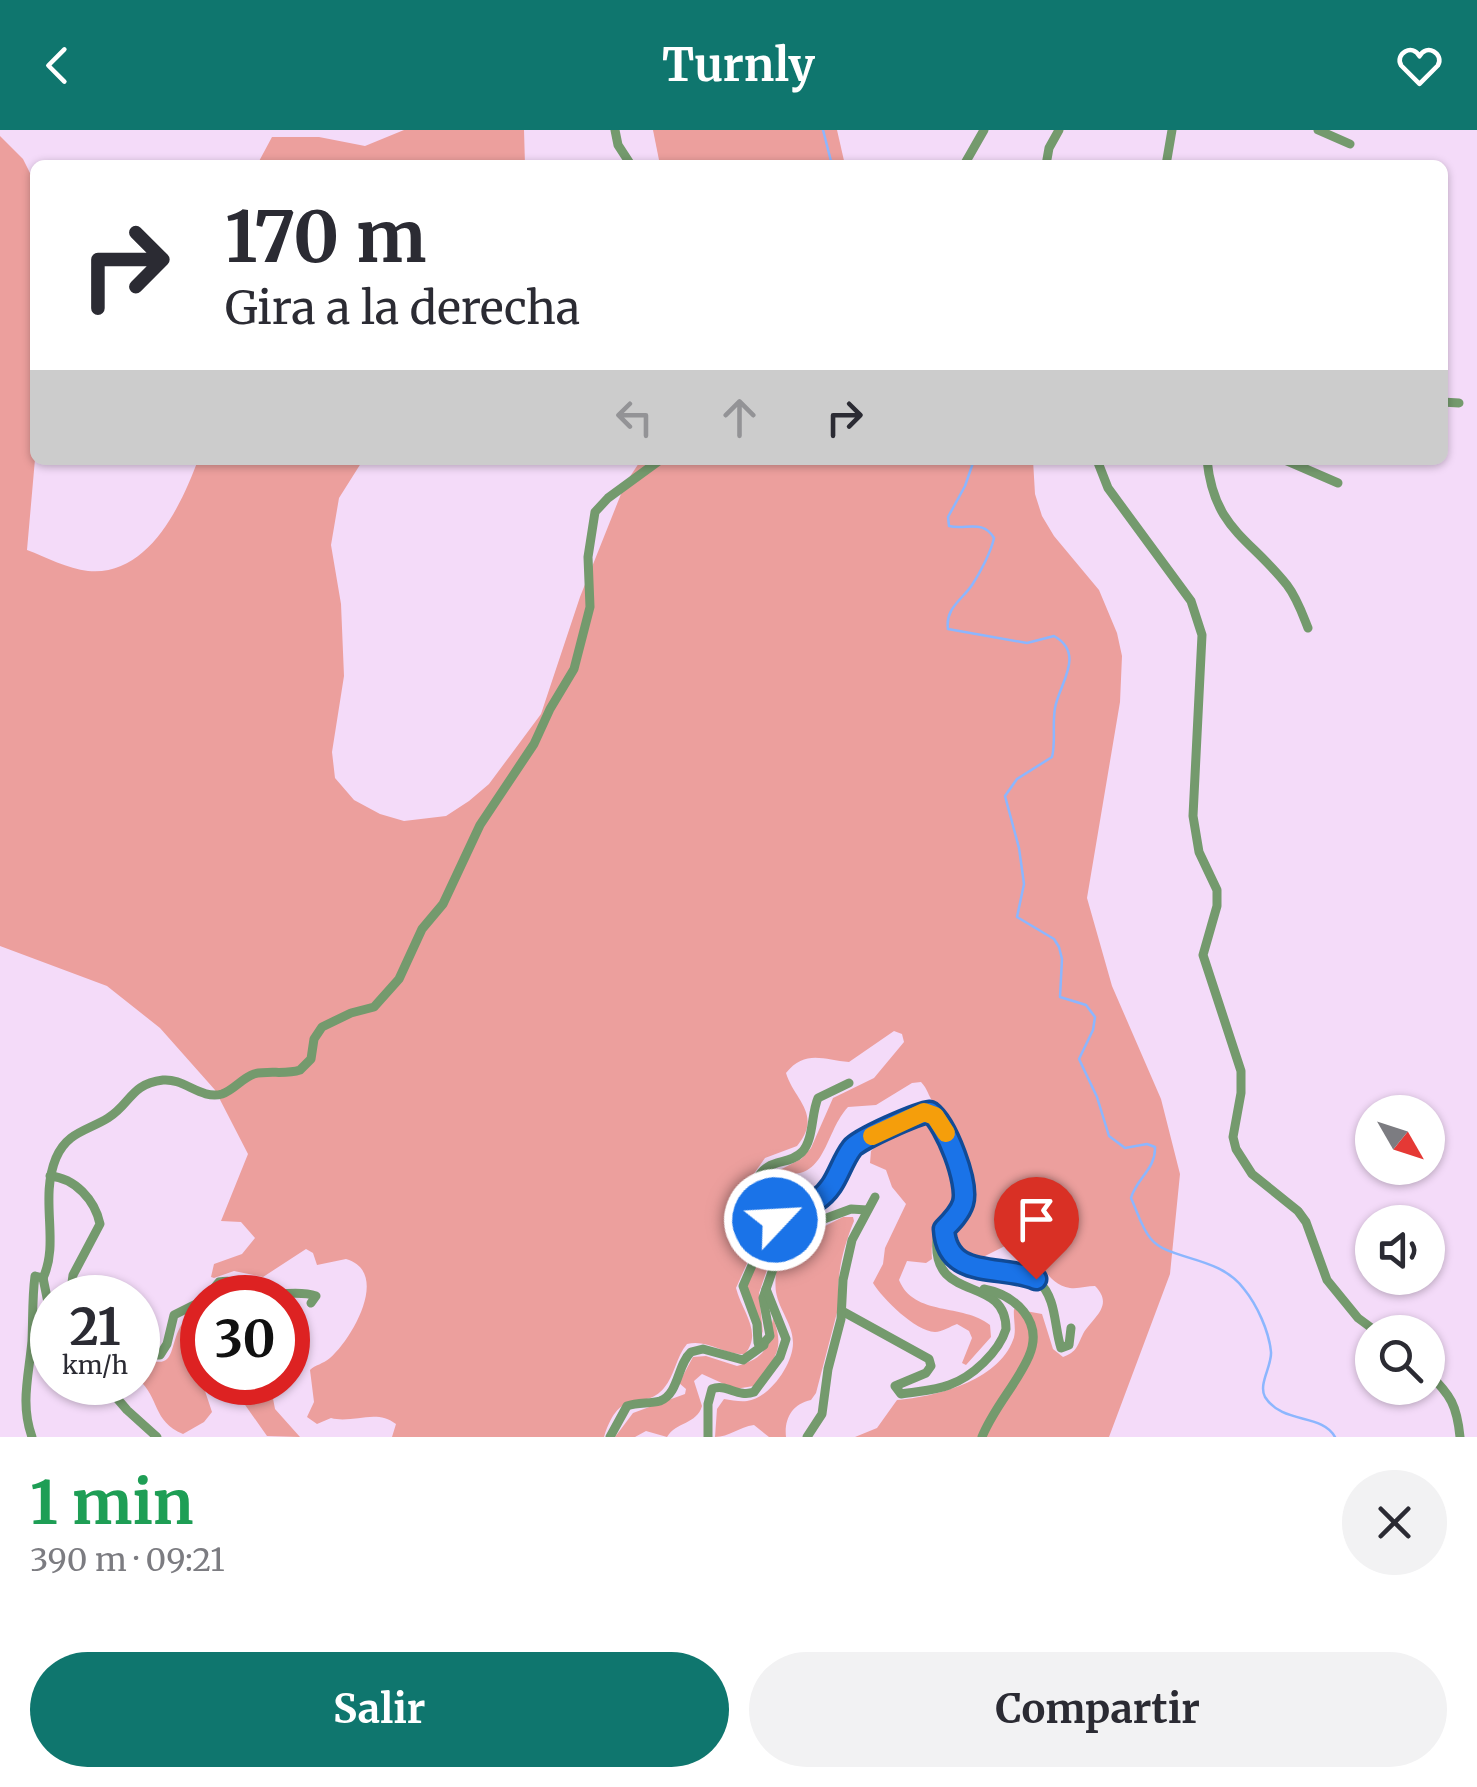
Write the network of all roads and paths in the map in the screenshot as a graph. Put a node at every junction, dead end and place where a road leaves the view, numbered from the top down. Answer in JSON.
{"nodes":[{"id":1,"x":615,"y":130,"type":"edge"},
{"id":2,"x":984,"y":130,"type":"edge"},
{"id":3,"x":1059,"y":130,"type":"edge"},
{"id":4,"x":1172,"y":130,"type":"edge"},
{"id":5,"x":1318,"y":130,"type":"edge"},
{"id":6,"x":1350,"y":144,"type":"dead end"},
{"id":7,"x":628,"y":160,"type":"edge"},
{"id":8,"x":967,"y":160,"type":"edge"},
{"id":9,"x":1047,"y":160,"type":"edge"},
{"id":10,"x":1167,"y":160,"type":"edge"},
{"id":11,"x":1448,"y":402,"type":"edge"},
{"id":12,"x":1459,"y":403,"type":"dead end"},
{"id":13,"x":653,"y":465,"type":"edge"},
{"id":14,"x":1098,"y":465,"type":"edge"},
{"id":15,"x":1208,"y":465,"type":"edge"},
{"id":16,"x":1297,"y":465,"type":"edge"},
{"id":17,"x":1338,"y":483,"type":"dead end"},
{"id":18,"x":1308,"y":628,"type":"dead end"},
{"id":19,"x":849,"y":1083,"type":"dead end"},
{"id":20,"x":50,"y":1176,"type":"junction"},
{"id":21,"x":876,"y":1197,"type":"dead end"},
{"id":22,"x":867,"y":1210,"type":"junction"},
{"id":23,"x":777,"y":1226,"type":"junction"},
{"id":24,"x":944,"y":1229,"type":"junction"},
{"id":25,"x":45,"y":1275,"type":"edge"},
{"id":26,"x":73,"y":1275,"type":"edge"},
{"id":27,"x":766,"y":1286,"type":"junction"},
{"id":28,"x":976,"y":1288,"type":"junction"},
{"id":29,"x":310,"y":1294,"type":"edge"},
{"id":30,"x":311,"y":1303,"type":"dead end"},
{"id":31,"x":842,"y":1311,"type":"junction"},
{"id":32,"x":180,"y":1312,"type":"edge"},
{"id":33,"x":1356,"y":1315,"type":"edge"},
{"id":34,"x":1071,"y":1328,"type":"dead end"},
{"id":35,"x":764,"y":1345,"type":"junction"},
{"id":36,"x":160,"y":1354,"type":"edge"},
{"id":37,"x":30,"y":1355,"type":"edge"},
{"id":38,"x":1445,"y":1391,"type":"edge"},
{"id":39,"x":123,"y":1405,"type":"edge"},
{"id":40,"x":32,"y":1437,"type":"edge"},
{"id":41,"x":157,"y":1437,"type":"edge"},
{"id":42,"x":610,"y":1437,"type":"edge"},
{"id":43,"x":708,"y":1437,"type":"edge"},
{"id":44,"x":806,"y":1437,"type":"edge"},
{"id":45,"x":982,"y":1437,"type":"edge"},
{"id":46,"x":1460,"y":1437,"type":"edge"}],
"edges":[{"from":1,"to":7,"type":"street"},
{"from":2,"to":8,"type":"street"},
{"from":3,"to":9,"type":"street"},
{"from":4,"to":10,"type":"street"},
{"from":5,"to":6,"type":"street"},
{"from":11,"to":12,"type":"street"},
{"from":13,"to":20,"type":"street"},
{"from":14,"to":33,"type":"street"},
{"from":15,"to":18,"type":"street"},
{"from":16,"to":17,"type":"street"},
{"from":19,"to":35,"type":"street"},
{"from":20,"to":25,"type":"street"},
{"from":20,"to":26,"type":"street"},
{"from":21,"to":22,"type":"street"},
{"from":22,"to":23,"type":"street"},
{"from":22,"to":31,"type":"street"},
{"from":23,"to":24,"type":"street"},
{"from":23,"to":27,"type":"street"},
{"from":24,"to":28,"type":"street"},
{"from":24,"to":34,"type":"street"},
{"from":27,"to":35,"type":"street"},
{"from":27,"to":43,"type":"street"},
{"from":28,"to":31,"type":"street"},
{"from":28,"to":45,"type":"street"},
{"from":29,"to":30,"type":"street"},
{"from":31,"to":44,"type":"street"},
{"from":32,"to":36,"type":"street"},
{"from":35,"to":42,"type":"street"},
{"from":37,"to":40,"type":"street"},
{"from":38,"to":46,"type":"street"},
{"from":39,"to":41,"type":"street"}]}
